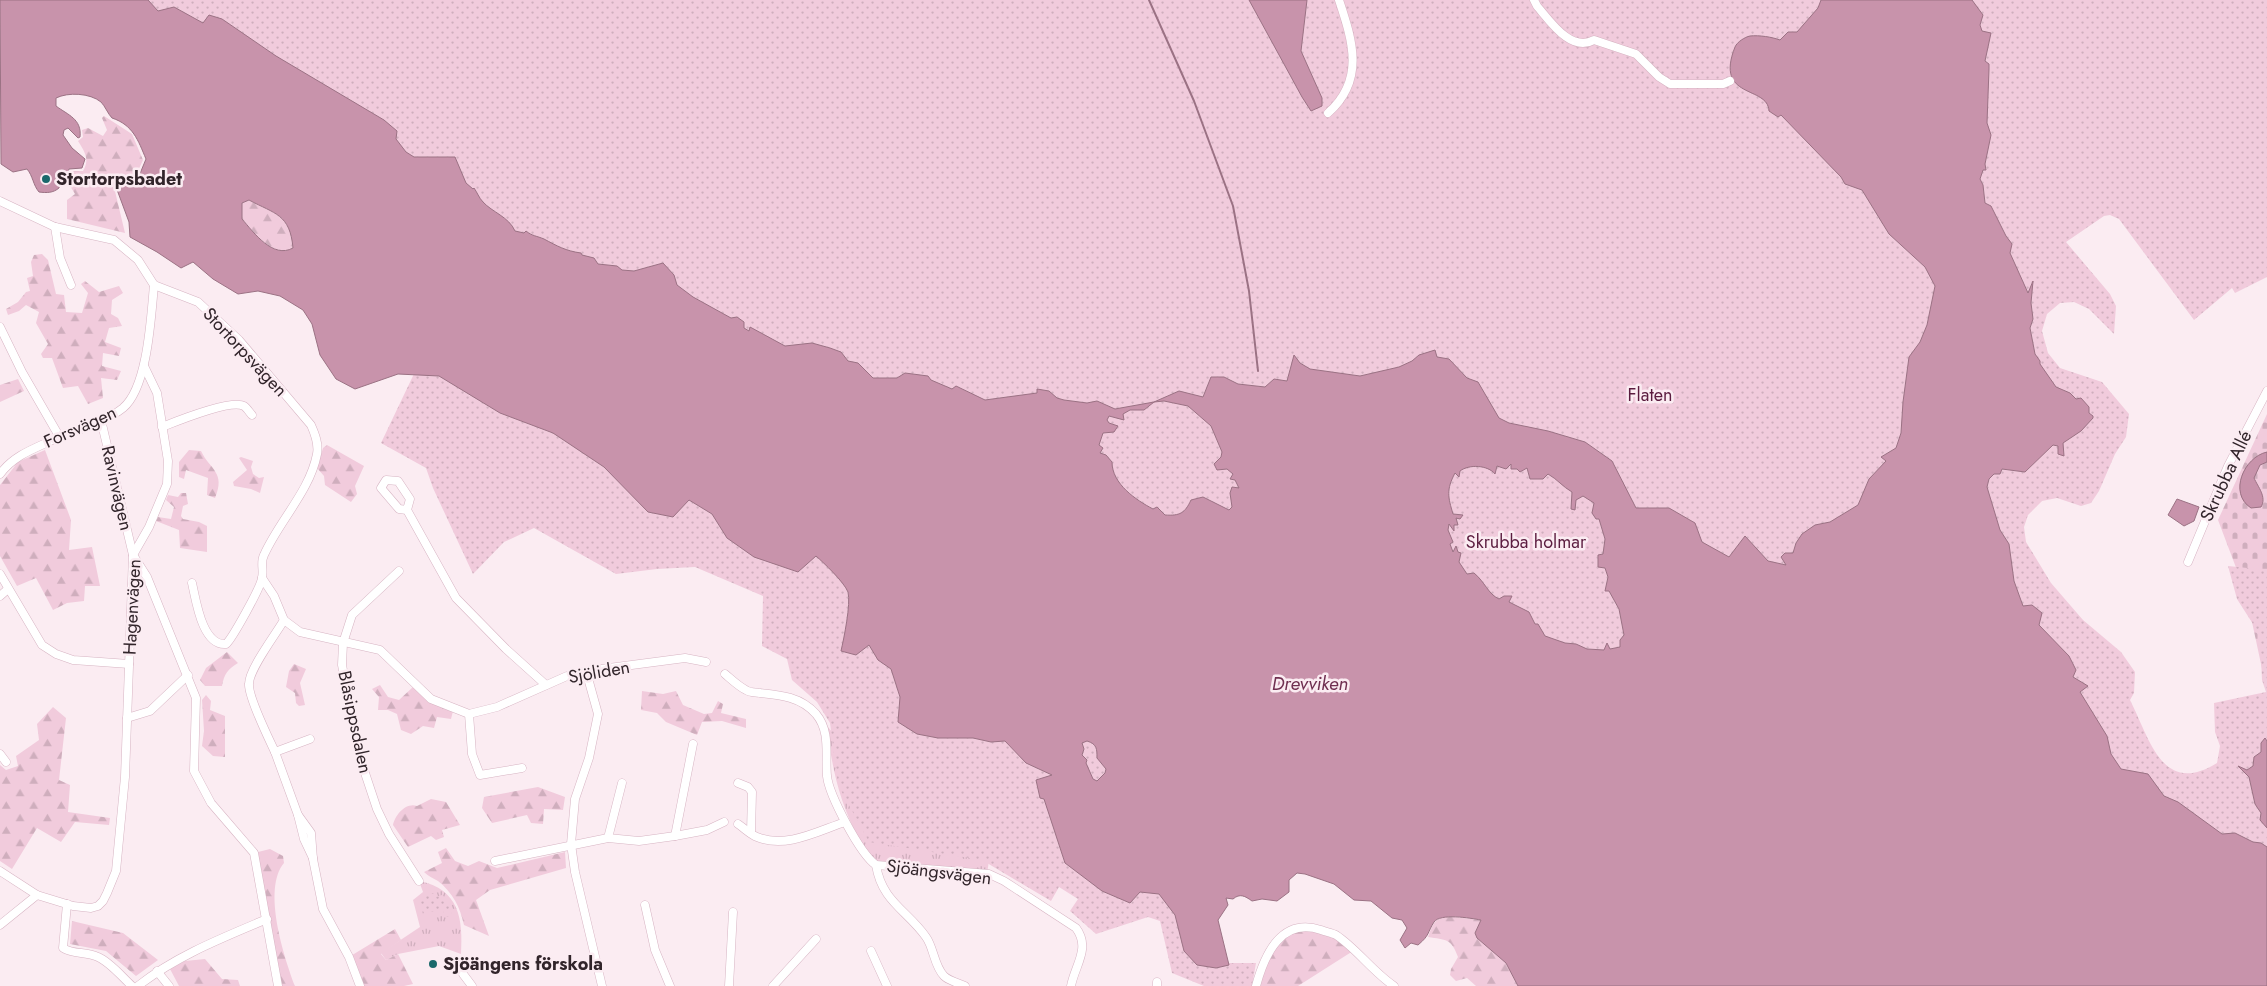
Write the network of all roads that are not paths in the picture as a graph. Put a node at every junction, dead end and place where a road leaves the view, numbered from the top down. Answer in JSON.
{"nodes":[{"id":1,"x":1339,"y":0,"type":"edge"},
{"id":2,"x":1534,"y":0,"type":"edge"},
{"id":3,"x":1730,"y":81,"type":"dead end"},
{"id":4,"x":1328,"y":113,"type":"dead end"},
{"id":5,"x":0,"y":201,"type":"edge"},
{"id":6,"x":55,"y":226,"type":"junction"},
{"id":7,"x":154,"y":284,"type":"junction"},
{"id":8,"x":71,"y":285,"type":"dead end"},
{"id":9,"x":0,"y":327,"type":"edge"},
{"id":10,"x":144,"y":366,"type":"junction"},
{"id":11,"x":2267,"y":391,"type":"edge"},
{"id":12,"x":252,"y":415,"type":"dead end"},
{"id":13,"x":101,"y":420,"type":"junction"},
{"id":14,"x":162,"y":427,"type":"junction"},
{"id":15,"x":58,"y":436,"type":"junction"},
{"id":16,"x":0,"y":474,"type":"edge"},
{"id":17,"x":407,"y":510,"type":"dead end"},
{"id":18,"x":133,"y":555,"type":"junction"},
{"id":19,"x":2188,"y":562,"type":"dead end"},
{"id":20,"x":399,"y":571,"type":"dead end"},
{"id":21,"x":0,"y":574,"type":"edge"},
{"id":22,"x":262,"y":578,"type":"junction"},
{"id":23,"x":192,"y":583,"type":"dead end"},
{"id":24,"x":8,"y":589,"type":"junction"},
{"id":25,"x":0,"y":596,"type":"edge"},
{"id":26,"x":284,"y":620,"type":"junction"},
{"id":27,"x":343,"y":643,"type":"junction"},
{"id":28,"x":706,"y":662,"type":"dead end"},
{"id":29,"x":130,"y":664,"type":"junction"},
{"id":30,"x":586,"y":671,"type":"junction"},
{"id":31,"x":725,"y":674,"type":"dead end"},
{"id":32,"x":188,"y":675,"type":"junction"},
{"id":33,"x":546,"y":685,"type":"junction"},
{"id":34,"x":469,"y":714,"type":"junction"},
{"id":35,"x":127,"y":718,"type":"junction"},
{"id":36,"x":310,"y":739,"type":"dead end"},
{"id":37,"x":693,"y":744,"type":"dead end"},
{"id":38,"x":275,"y":752,"type":"junction"},
{"id":39,"x":0,"y":754,"type":"edge"},
{"id":40,"x":6,"y":762,"type":"dead end"},
{"id":41,"x":522,"y":768,"type":"dead end"},
{"id":42,"x":622,"y":783,"type":"dead end"},
{"id":43,"x":738,"y":783,"type":"dead end"},
{"id":44,"x":724,"y":822,"type":"dead end"},
{"id":45,"x":845,"y":822,"type":"junction"},
{"id":46,"x":738,"y":824,"type":"dead end"},
{"id":47,"x":751,"y":833,"type":"junction"},
{"id":48,"x":675,"y":836,"type":"junction"},
{"id":49,"x":608,"y":838,"type":"junction"},
{"id":50,"x":571,"y":844,"type":"junction"},
{"id":51,"x":495,"y":861,"type":"dead end"},
{"id":52,"x":876,"y":865,"type":"junction"},
{"id":53,"x":0,"y":871,"type":"edge"},
{"id":54,"x":419,"y":881,"type":"dead end"},
{"id":55,"x":38,"y":895,"type":"junction"},
{"id":56,"x":67,"y":904,"type":"junction"},
{"id":57,"x":645,"y":905,"type":"dead end"},
{"id":58,"x":733,"y":912,"type":"dead end"},
{"id":59,"x":266,"y":919,"type":"junction"},
{"id":60,"x":0,"y":925,"type":"edge"},
{"id":61,"x":816,"y":939,"type":"dead end"},
{"id":62,"x":871,"y":951,"type":"dead end"},
{"id":63,"x":157,"y":971,"type":"junction"},
{"id":64,"x":463,"y":974,"type":"dead end"},
{"id":65,"x":1383,"y":983,"type":"edge"},
{"id":66,"x":132,"y":986,"type":"edge"},
{"id":67,"x":138,"y":986,"type":"edge"},
{"id":68,"x":169,"y":986,"type":"edge"},
{"id":69,"x":278,"y":986,"type":"edge"},
{"id":70,"x":360,"y":986,"type":"edge"},
{"id":71,"x":472,"y":986,"type":"edge"},
{"id":72,"x":602,"y":986,"type":"edge"},
{"id":73,"x":670,"y":986,"type":"edge"},
{"id":74,"x":729,"y":986,"type":"edge"},
{"id":75,"x":772,"y":986,"type":"edge"},
{"id":76,"x":887,"y":986,"type":"edge"},
{"id":77,"x":965,"y":986,"type":"edge"},
{"id":78,"x":1071,"y":986,"type":"edge"},
{"id":79,"x":1256,"y":986,"type":"edge"},
{"id":80,"x":1394,"y":986,"type":"edge"}],
"edges":[{"from":1,"to":4,"type":"street"},
{"from":2,"to":3,"type":"street"},
{"from":5,"to":6,"type":"street"},
{"from":6,"to":7,"type":"street"},
{"from":6,"to":8,"type":"street"},
{"from":7,"to":10,"type":"street"},
{"from":7,"to":22,"type":"street","name":"Stortorpsvägen"},
{"from":9,"to":15,"type":"street"},
{"from":10,"to":13,"type":"street","name":"Forsvägen"},
{"from":10,"to":14,"type":"street","name":"Hagenvägen"},
{"from":11,"to":19,"type":"street","name":"Skrubba Allé"},
{"from":12,"to":14,"type":"street"},
{"from":13,"to":15,"type":"street","name":"Forsvägen"},
{"from":13,"to":18,"type":"street","name":"Ravinvägen"},
{"from":14,"to":18,"type":"street","name":"Hagenvägen"},
{"from":15,"to":16,"type":"street","name":"Forsvägen"},
{"from":17,"to":33,"type":"street"},
{"from":18,"to":29,"type":"street","name":"Hagenvägen"},
{"from":18,"to":32,"type":"street"},
{"from":20,"to":27,"type":"street","name":"Blåsippsdalen"},
{"from":21,"to":24,"type":"street"},
{"from":22,"to":23,"type":"street","name":"Stortorpsvägen"},
{"from":22,"to":26,"type":"street"},
{"from":24,"to":25,"type":"street"},
{"from":24,"to":29,"type":"street"},
{"from":26,"to":27,"type":"street"},
{"from":26,"to":38,"type":"street"},
{"from":27,"to":34,"type":"street"},
{"from":27,"to":54,"type":"street","name":"Blåsippsdalen"},
{"from":28,"to":30,"type":"street","name":"Sjöliden"},
{"from":29,"to":35,"type":"street","name":"Hagenvägen"},
{"from":30,"to":33,"type":"street","name":"Sjöliden"},
{"from":30,"to":50,"type":"street"},
{"from":31,"to":45,"type":"street","name":"Sjöängsvägen"},
{"from":32,"to":35,"type":"street"},
{"from":32,"to":59,"type":"street"},
{"from":33,"to":34,"type":"street","name":"Sjöliden"},
{"from":34,"to":41,"type":"street"},
{"from":35,"to":56,"type":"street","name":"Hagenvägen"},
{"from":36,"to":38,"type":"street"},
{"from":37,"to":48,"type":"street"},
{"from":38,"to":70,"type":"street"},
{"from":39,"to":40,"type":"street"},
{"from":42,"to":49,"type":"street"},
{"from":43,"to":47,"type":"street"},
{"from":44,"to":48,"type":"street"},
{"from":45,"to":47,"type":"street"},
{"from":45,"to":52,"type":"street","name":"Sjöängsvägen"},
{"from":46,"to":47,"type":"street"},
{"from":48,"to":49,"type":"street"},
{"from":49,"to":50,"type":"street"},
{"from":50,"to":51,"type":"street"},
{"from":50,"to":72,"type":"street"},
{"from":52,"to":77,"type":"street"},
{"from":52,"to":78,"type":"street","name":"Sjöängsvägen"},
{"from":53,"to":55,"type":"street"},
{"from":55,"to":56,"type":"street"},
{"from":55,"to":60,"type":"street"},
{"from":56,"to":66,"type":"street"},
{"from":57,"to":73,"type":"street"},
{"from":58,"to":74,"type":"street"},
{"from":59,"to":63,"type":"street"},
{"from":59,"to":69,"type":"street"},
{"from":61,"to":75,"type":"street"},
{"from":62,"to":76,"type":"street"},
{"from":63,"to":67,"type":"street"},
{"from":63,"to":68,"type":"street"},
{"from":64,"to":71,"type":"street"},
{"from":65,"to":79,"type":"street"},
{"from":65,"to":80,"type":"street"}]}
